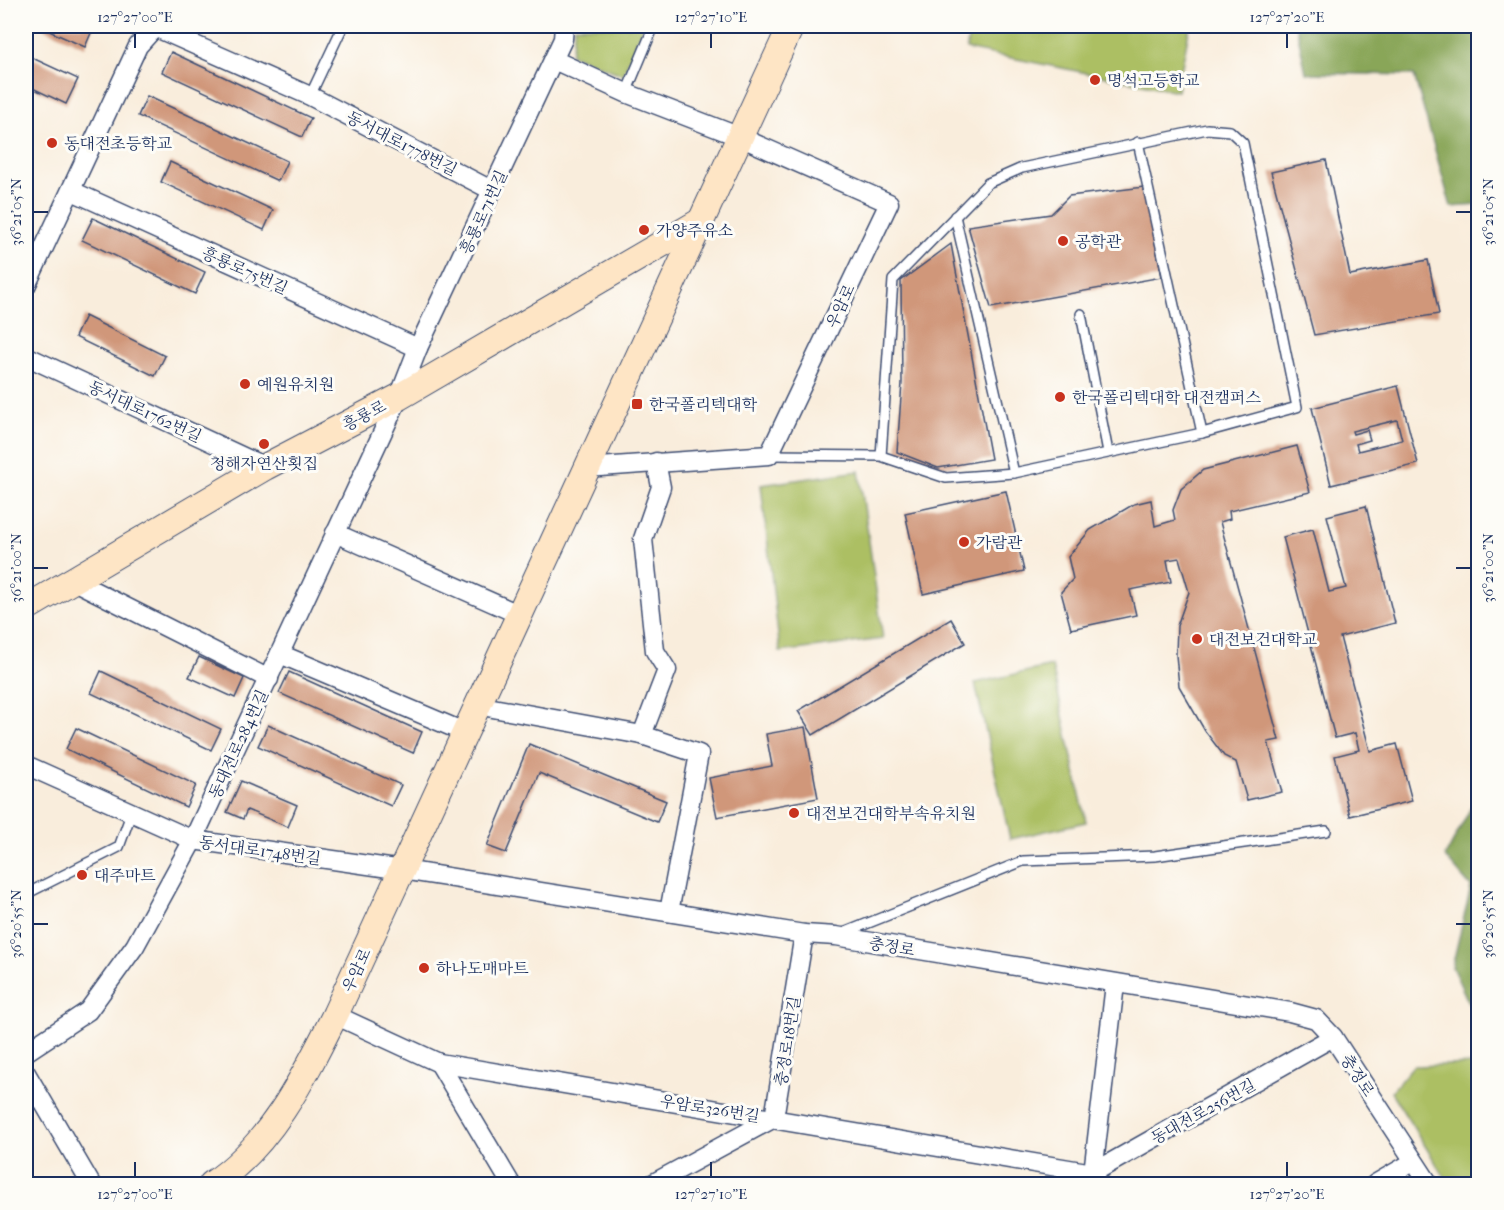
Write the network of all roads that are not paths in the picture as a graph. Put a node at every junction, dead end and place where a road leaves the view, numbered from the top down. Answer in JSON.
{"nodes":[{"id":1,"x":154,"y":26,"type":"edge"},
{"id":2,"x":343,"y":26,"type":"edge"},
{"id":3,"x":564,"y":26,"type":"edge"},
{"id":4,"x":654,"y":26,"type":"edge"},
{"id":5,"x":791,"y":26,"type":"edge"},
{"id":6,"x":554,"y":60,"type":"junction"},
{"id":7,"x":626,"y":93,"type":"junction"},
{"id":8,"x":310,"y":96,"type":"junction"},
{"id":9,"x":740,"y":137,"type":"junction"},
{"id":10,"x":1138,"y":142,"type":"junction"},
{"id":11,"x":72,"y":191,"type":"junction"},
{"id":12,"x":493,"y":191,"type":"junction"},
{"id":13,"x":955,"y":216,"type":"junction"},
{"id":14,"x":701,"y":221,"type":"junction"},
{"id":15,"x":26,"y":286,"type":"edge"},
{"id":16,"x":1081,"y":314,"type":"dead end"},
{"id":17,"x":418,"y":348,"type":"junction"},
{"id":18,"x":26,"y":356,"type":"edge"},
{"id":19,"x":399,"y":397,"type":"junction"},
{"id":20,"x":1202,"y":433,"type":"junction"},
{"id":21,"x":1108,"y":452,"type":"junction"},
{"id":22,"x":769,"y":455,"type":"junction"},
{"id":23,"x":881,"y":456,"type":"junction"},
{"id":24,"x":656,"y":462,"type":"junction"},
{"id":25,"x":266,"y":467,"type":"junction"},
{"id":26,"x":586,"y":468,"type":"junction"},
{"id":27,"x":1014,"y":473,"type":"junction"},
{"id":28,"x":335,"y":533,"type":"junction"},
{"id":29,"x":72,"y":580,"type":"junction"},
{"id":30,"x":26,"y":608,"type":"edge"},
{"id":31,"x":518,"y":614,"type":"junction"},
{"id":32,"x":280,"y":654,"type":"junction"},
{"id":33,"x":269,"y":679,"type":"junction"},
{"id":34,"x":476,"y":705,"type":"junction"},
{"id":35,"x":464,"y":732,"type":"junction"},
{"id":36,"x":642,"y":735,"type":"junction"},
{"id":37,"x":26,"y":765,"type":"edge"},
{"id":38,"x":131,"y":814,"type":"junction"},
{"id":39,"x":1326,"y":831,"type":"dead end"},
{"id":40,"x":193,"y":840,"type":"junction"},
{"id":41,"x":403,"y":870,"type":"junction"},
{"id":42,"x":26,"y":894,"type":"edge"},
{"id":43,"x":669,"y":912,"type":"junction"},
{"id":44,"x":804,"y":934,"type":"junction"},
{"id":45,"x":837,"y":936,"type":"junction"},
{"id":46,"x":1115,"y":984,"type":"junction"},
{"id":47,"x":335,"y":1015,"type":"junction"},
{"id":48,"x":1333,"y":1037,"type":"junction"},
{"id":49,"x":26,"y":1052,"type":"edge"},
{"id":50,"x":439,"y":1063,"type":"junction"},
{"id":51,"x":26,"y":1073,"type":"edge"},
{"id":52,"x":774,"y":1118,"type":"junction"},
{"id":53,"x":1413,"y":1162,"type":"junction"},
{"id":54,"x":1094,"y":1173,"type":"junction"},
{"id":55,"x":92,"y":1185,"type":"edge"},
{"id":56,"x":212,"y":1185,"type":"edge"},
{"id":57,"x":511,"y":1185,"type":"edge"},
{"id":58,"x":652,"y":1185,"type":"edge"},
{"id":59,"x":1073,"y":1185,"type":"edge"},
{"id":60,"x":1375,"y":1185,"type":"edge"},
{"id":61,"x":1429,"y":1185,"type":"edge"}],
"edges":[{"from":1,"to":8,"type":"street","name":"동서대로1778번길"},
{"from":1,"to":11,"type":"street"},
{"from":2,"to":8,"type":"lane"},
{"from":3,"to":6,"type":"street","name":"흥룡로71번길"},
{"from":4,"to":7,"type":"lane"},
{"from":5,"to":9,"type":"main road","name":"우암로"},
{"from":6,"to":7,"type":"street","name":"우암로"},
{"from":6,"to":12,"type":"street","name":"흥룡로71번길"},
{"from":7,"to":9,"type":"street","name":"우암로"},
{"from":8,"to":12,"type":"street","name":"동서대로1778번길"},
{"from":9,"to":14,"type":"main road","name":"우암로"},
{"from":9,"to":22,"type":"street","name":"우암로"},
{"from":10,"to":13,"type":"lane"},
{"from":10,"to":20,"type":"lane"},
{"from":10,"to":20,"type":"lane"},
{"from":11,"to":15,"type":"street"},
{"from":11,"to":17,"type":"street","name":"흥룡로75번길"},
{"from":12,"to":17,"type":"street","name":"흥룡로71번길"},
{"from":13,"to":23,"type":"lane"},
{"from":13,"to":27,"type":"lane"},
{"from":14,"to":19,"type":"main road","name":"흥룡로"},
{"from":14,"to":26,"type":"main road","name":"우암로"},
{"from":16,"to":21,"type":"lane"},
{"from":17,"to":19,"type":"street","name":"흥룡로71번길"},
{"from":18,"to":25,"type":"street","name":"동서대로1762번길"},
{"from":19,"to":25,"type":"main road","name":"흥룡로"},
{"from":19,"to":28,"type":"street","name":"동대전로284번길"},
{"from":20,"to":21,"type":"lane"},
{"from":21,"to":27,"type":"lane"},
{"from":22,"to":23,"type":"lane"},
{"from":22,"to":24,"type":"street"},
{"from":23,"to":27,"type":"lane"},
{"from":24,"to":26,"type":"street"},
{"from":24,"to":36,"type":"street"},
{"from":25,"to":29,"type":"main road","name":"흥룡로"},
{"from":26,"to":31,"type":"main road","name":"우암로"},
{"from":28,"to":31,"type":"street"},
{"from":28,"to":32,"type":"street","name":"동대전로284번길"},
{"from":29,"to":30,"type":"main road","name":"흥룡로"},
{"from":29,"to":33,"type":"street"},
{"from":31,"to":34,"type":"main road","name":"우암로"},
{"from":32,"to":33,"type":"street","name":"동대전로284번길"},
{"from":32,"to":35,"type":"street"},
{"from":33,"to":40,"type":"street","name":"동대전로284번길"},
{"from":34,"to":35,"type":"main road","name":"우암로"},
{"from":34,"to":36,"type":"street"},
{"from":35,"to":41,"type":"main road","name":"우암로"},
{"from":36,"to":43,"type":"street"},
{"from":37,"to":38,"type":"street","name":"동서대로1748번길"},
{"from":38,"to":40,"type":"street","name":"동서대로1748번길"},
{"from":38,"to":42,"type":"lane"},
{"from":39,"to":45,"type":"lane"},
{"from":40,"to":41,"type":"street","name":"동서대로1748번길"},
{"from":40,"to":49,"type":"street","name":"동대전로284번길"},
{"from":41,"to":43,"type":"street","name":"충정로"},
{"from":41,"to":47,"type":"main road","name":"우암로"},
{"from":43,"to":44,"type":"street","name":"충정로"},
{"from":44,"to":45,"type":"street","name":"충정로"},
{"from":44,"to":52,"type":"street","name":"충정로18번길"},
{"from":45,"to":46,"type":"street","name":"충정로"},
{"from":46,"to":48,"type":"street","name":"충정로"},
{"from":46,"to":54,"type":"street"},
{"from":47,"to":50,"type":"street","name":"우암로326번길"},
{"from":47,"to":56,"type":"main road","name":"우암로"},
{"from":48,"to":53,"type":"street","name":"충정로"},
{"from":48,"to":54,"type":"street","name":"동대전로256번길"},
{"from":50,"to":52,"type":"street","name":"우암로326번길"},
{"from":50,"to":57,"type":"street"},
{"from":51,"to":55,"type":"street"},
{"from":52,"to":54,"type":"street","name":"우암로326번길"},
{"from":52,"to":58,"type":"street"},
{"from":53,"to":60,"type":"street"},
{"from":53,"to":61,"type":"street","name":"충정로"},
{"from":54,"to":59,"type":"street","name":"동대전로256번길"}]}
